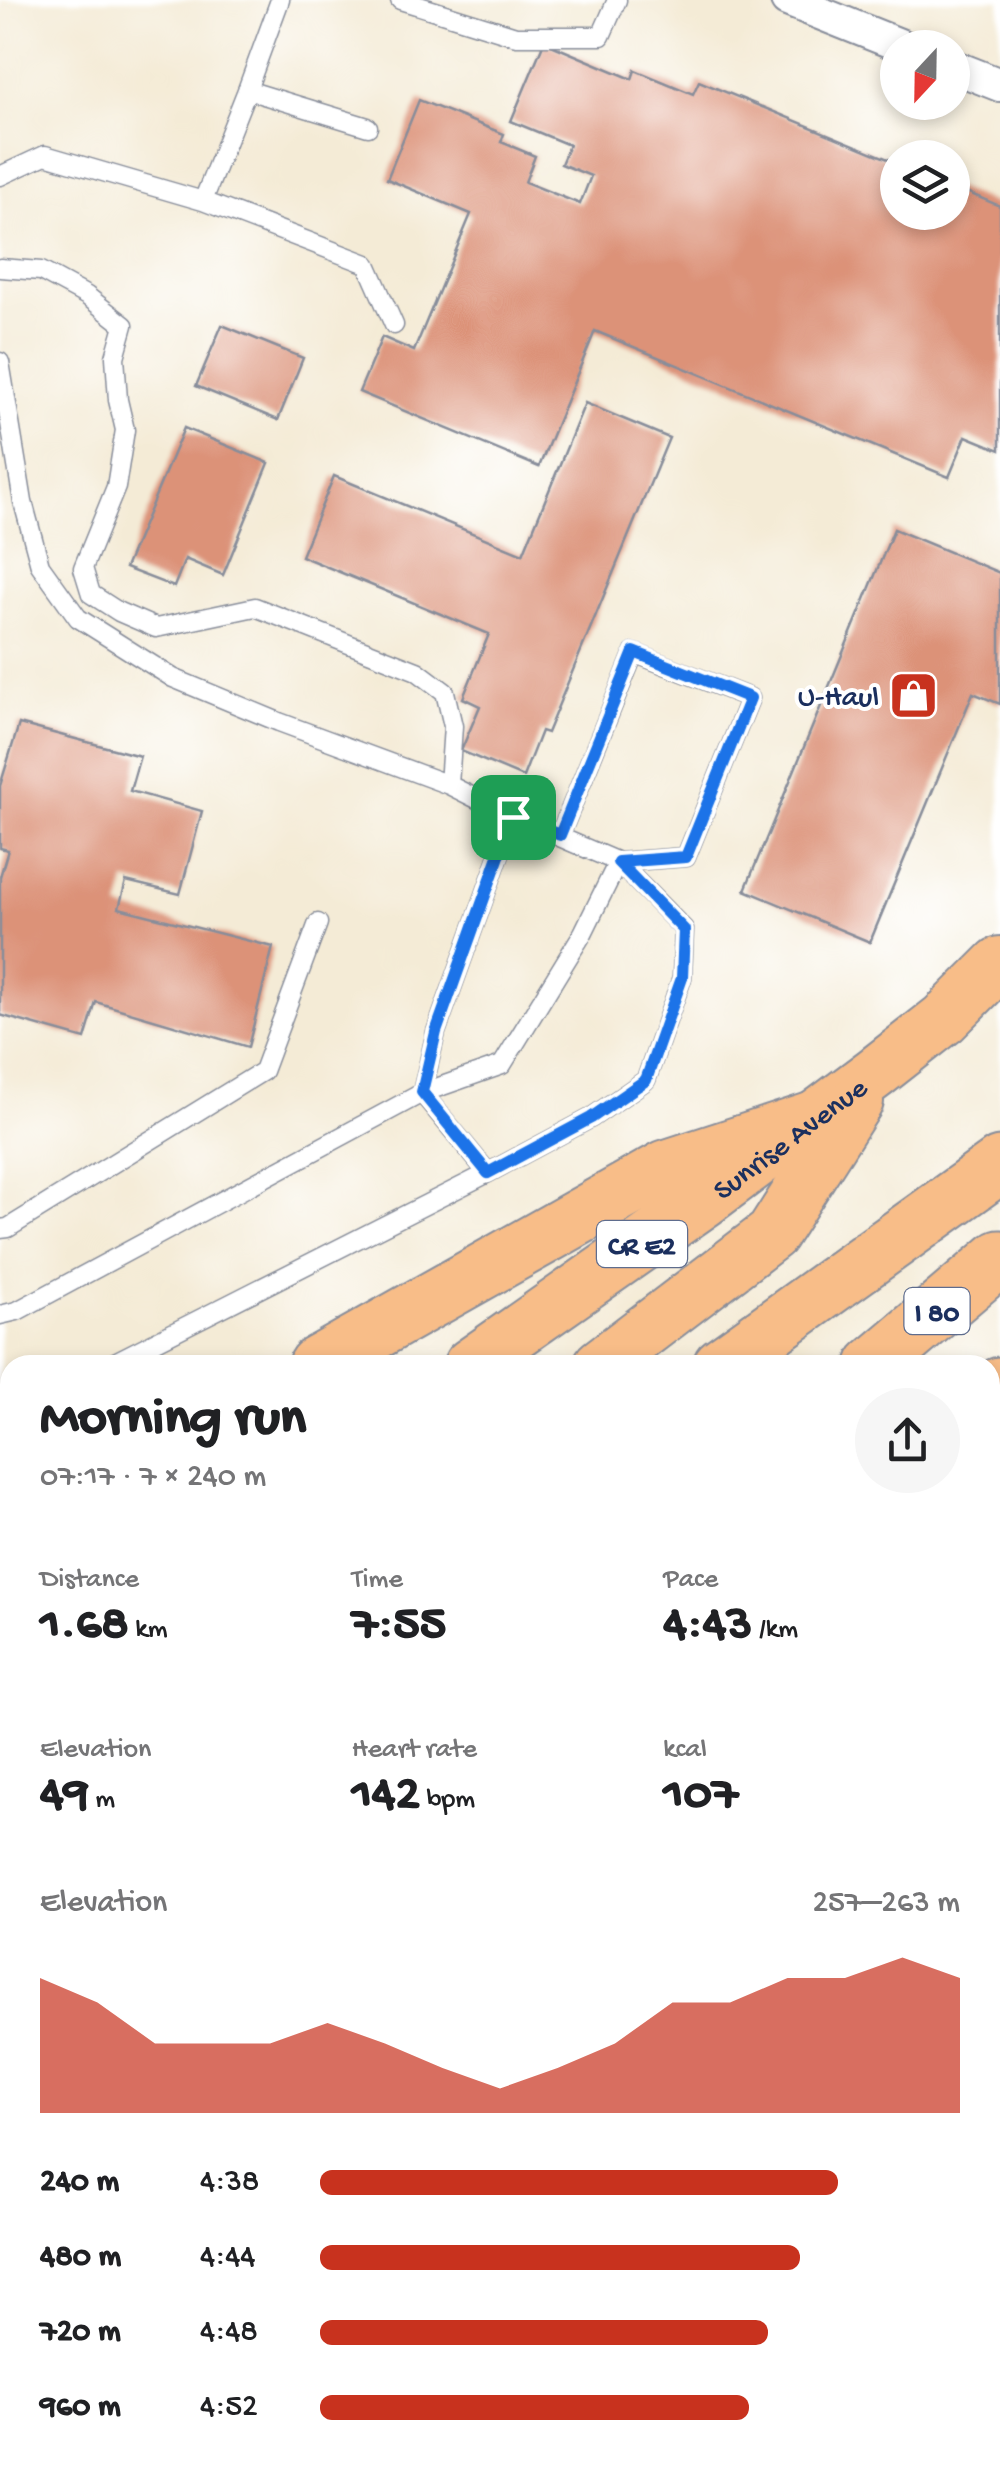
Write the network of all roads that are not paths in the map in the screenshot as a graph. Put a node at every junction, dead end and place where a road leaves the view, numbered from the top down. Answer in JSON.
{"nodes":[{"id":1,"x":280,"y":0,"type":"edge"},
{"id":2,"x":400,"y":0,"type":"edge"},
{"id":3,"x":617,"y":0,"type":"edge"},
{"id":4,"x":787,"y":0,"type":"edge"},
{"id":5,"x":880,"y":38,"type":"edge"},
{"id":6,"x":970,"y":73,"type":"edge"},
{"id":7,"x":1000,"y":84,"type":"edge"},
{"id":8,"x":247,"y":90,"type":"junction"},
{"id":9,"x":368,"y":127,"type":"dead end"},
{"id":10,"x":0,"y":176,"type":"edge"},
{"id":11,"x":203,"y":202,"type":"junction"},
{"id":12,"x":0,"y":268,"type":"edge"},
{"id":13,"x":394,"y":324,"type":"dead end"},
{"id":14,"x":0,"y":362,"type":"edge"},
{"id":15,"x":449,"y":785,"type":"junction"},
{"id":16,"x":513,"y":817,"type":"junction"},
{"id":17,"x":560,"y":835,"type":"junction"},
{"id":18,"x":618,"y":862,"type":"junction"},
{"id":19,"x":318,"y":923,"type":"dead end"},
{"id":20,"x":1000,"y":963,"type":"edge"},
{"id":21,"x":875,"y":1072,"type":"junction"},
{"id":22,"x":422,"y":1092,"type":"junction"},
{"id":23,"x":813,"y":1120,"type":"junction"},
{"id":24,"x":1000,"y":1164,"type":"edge"},
{"id":25,"x":488,"y":1173,"type":"junction"},
{"id":26,"x":0,"y":1229,"type":"edge"},
{"id":27,"x":1000,"y":1258,"type":"edge"},
{"id":28,"x":0,"y":1315,"type":"edge"},
{"id":29,"x":129,"y":1355,"type":"edge"},
{"id":30,"x":334,"y":1355,"type":"edge"},
{"id":31,"x":484,"y":1355,"type":"edge"},
{"id":32,"x":613,"y":1355,"type":"edge"},
{"id":33,"x":735,"y":1355,"type":"edge"},
{"id":34,"x":886,"y":1355,"type":"edge"}],
"edges":[{"from":1,"to":8,"type":"lane"},
{"from":2,"to":3,"type":"lane"},
{"from":4,"to":5,"type":"street"},
{"from":6,"to":7,"type":"street"},
{"from":8,"to":9,"type":"lane"},
{"from":8,"to":11,"type":"lane"},
{"from":10,"to":11,"type":"lane"},
{"from":11,"to":13,"type":"lane"},
{"from":12,"to":15,"type":"lane"},
{"from":14,"to":15,"type":"lane"},
{"from":15,"to":16,"type":"lane"},
{"from":16,"to":17,"type":"lane"},
{"from":16,"to":22,"type":"lane"},
{"from":17,"to":18,"type":"lane"},
{"from":17,"to":18,"type":"lane"},
{"from":18,"to":22,"type":"lane"},
{"from":18,"to":25,"type":"lane"},
{"from":19,"to":26,"type":"lane"},
{"from":20,"to":21,"type":"main road","name":"Sunrise Avenue","number":"CR E2"},
{"from":21,"to":23,"type":"main road","name":"Sunrise Avenue","number":"CR E2"},
{"from":21,"to":32,"type":"main road"},
{"from":22,"to":25,"type":"lane"},
{"from":22,"to":28,"type":"lane"},
{"from":23,"to":30,"type":"highway"},
{"from":23,"to":31,"type":"main road","name":"Sunrise Avenue","number":"CR E2"},
{"from":24,"to":33,"type":"highway"},
{"from":25,"to":29,"type":"lane"},
{"from":27,"to":34,"type":"highway","number":"I 80"}]}
